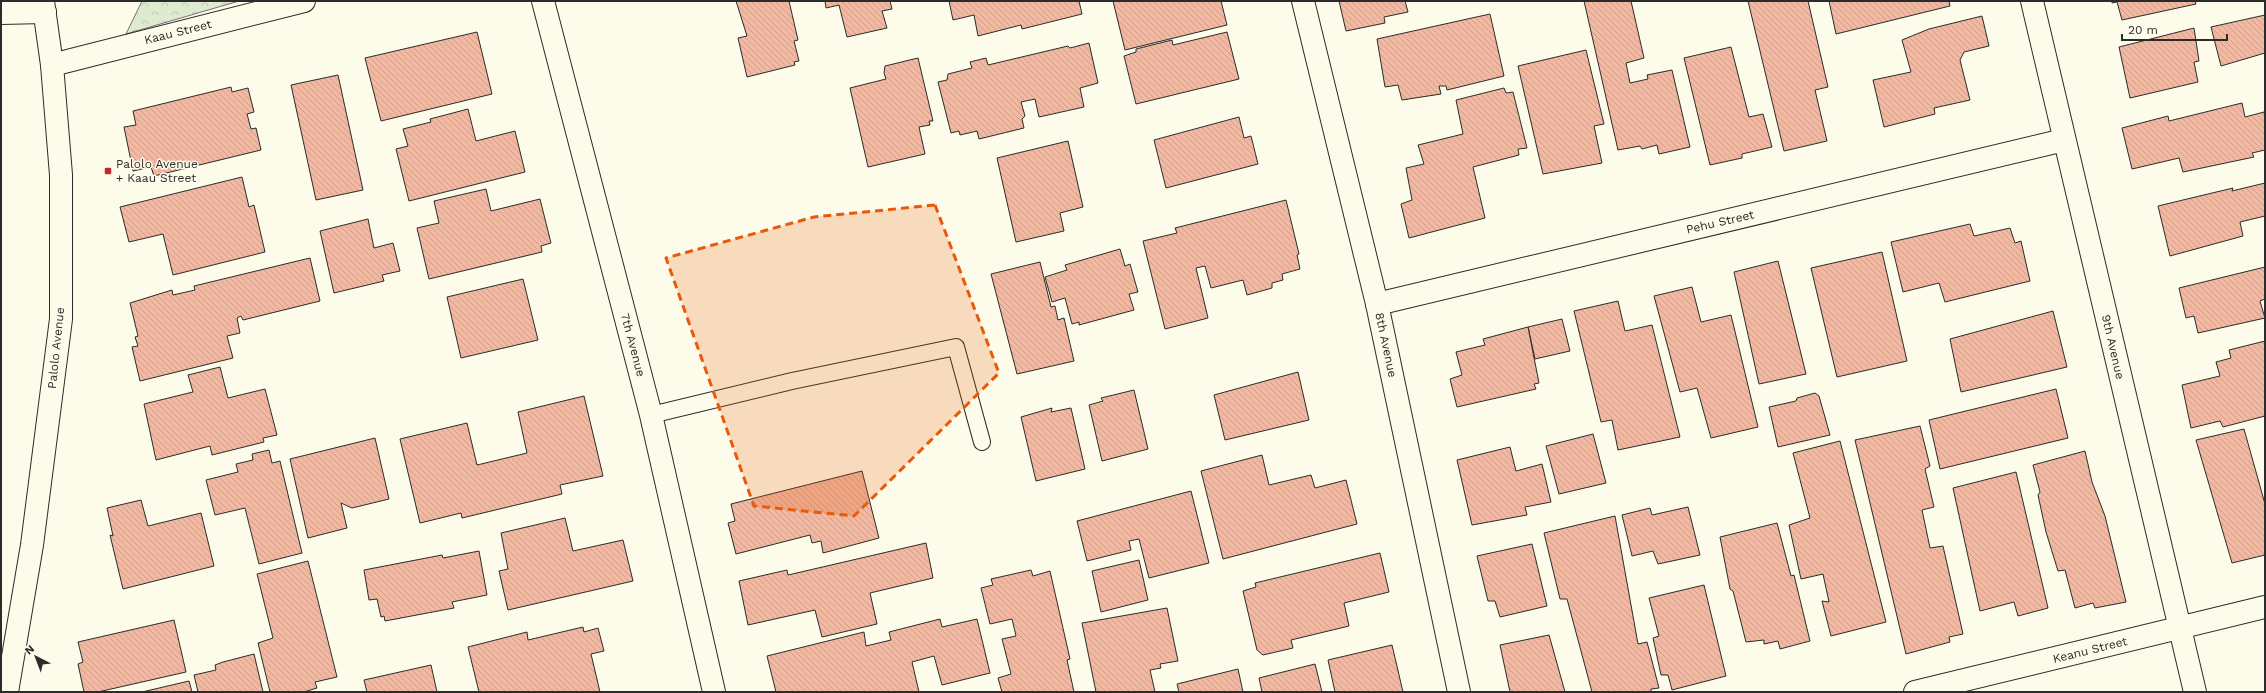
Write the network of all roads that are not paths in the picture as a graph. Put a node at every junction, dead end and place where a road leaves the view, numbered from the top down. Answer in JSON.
{"nodes":[{"id":1,"x":304,"y":1,"type":"edge"},
{"id":2,"x":543,"y":1,"type":"edge"},
{"id":3,"x":1303,"y":1,"type":"edge"},
{"id":4,"x":2032,"y":1,"type":"edge"},
{"id":5,"x":44,"y":6,"type":"edge"},
{"id":6,"x":1,"y":13,"type":"edge"},
{"id":7,"x":52,"y":65,"type":"junction"},
{"id":8,"x":2064,"y":140,"type":"junction"},
{"id":9,"x":1377,"y":304,"type":"junction"},
{"id":10,"x":651,"y":415,"type":"junction"},
{"id":11,"x":982,"y":442,"type":"dead end"},
{"id":12,"x":2265,"y":607,"type":"edge"},
{"id":13,"x":2180,"y":628,"type":"junction"},
{"id":14,"x":7,"y":692,"type":"edge"},
{"id":15,"x":714,"y":692,"type":"edge"},
{"id":16,"x":1459,"y":692,"type":"edge"},
{"id":17,"x":1915,"y":692,"type":"edge"},
{"id":18,"x":2195,"y":692,"type":"edge"}],
"edges":[{"from":1,"to":7,"type":"street","name":"Kaau Street"},
{"from":2,"to":10,"type":"street","name":"7th Avenue"},
{"from":3,"to":9,"type":"street","name":"8th Avenue"},
{"from":4,"to":8,"type":"street","name":"9th Avenue"},
{"from":5,"to":6,"type":"street"},
{"from":5,"to":7,"type":"street","name":"Palolo Avenue"},
{"from":7,"to":14,"type":"street","name":"Palolo Avenue"},
{"from":8,"to":9,"type":"street","name":"Pehu Street"},
{"from":8,"to":13,"type":"street","name":"9th Avenue"},
{"from":9,"to":16,"type":"street","name":"8th Avenue"},
{"from":10,"to":11,"type":"lane"},
{"from":10,"to":15,"type":"street","name":"7th Avenue"},
{"from":12,"to":13,"type":"street","name":"Keanu Street"},
{"from":13,"to":17,"type":"street","name":"Keanu Street"},
{"from":13,"to":18,"type":"street","name":"9th Avenue"}]}
